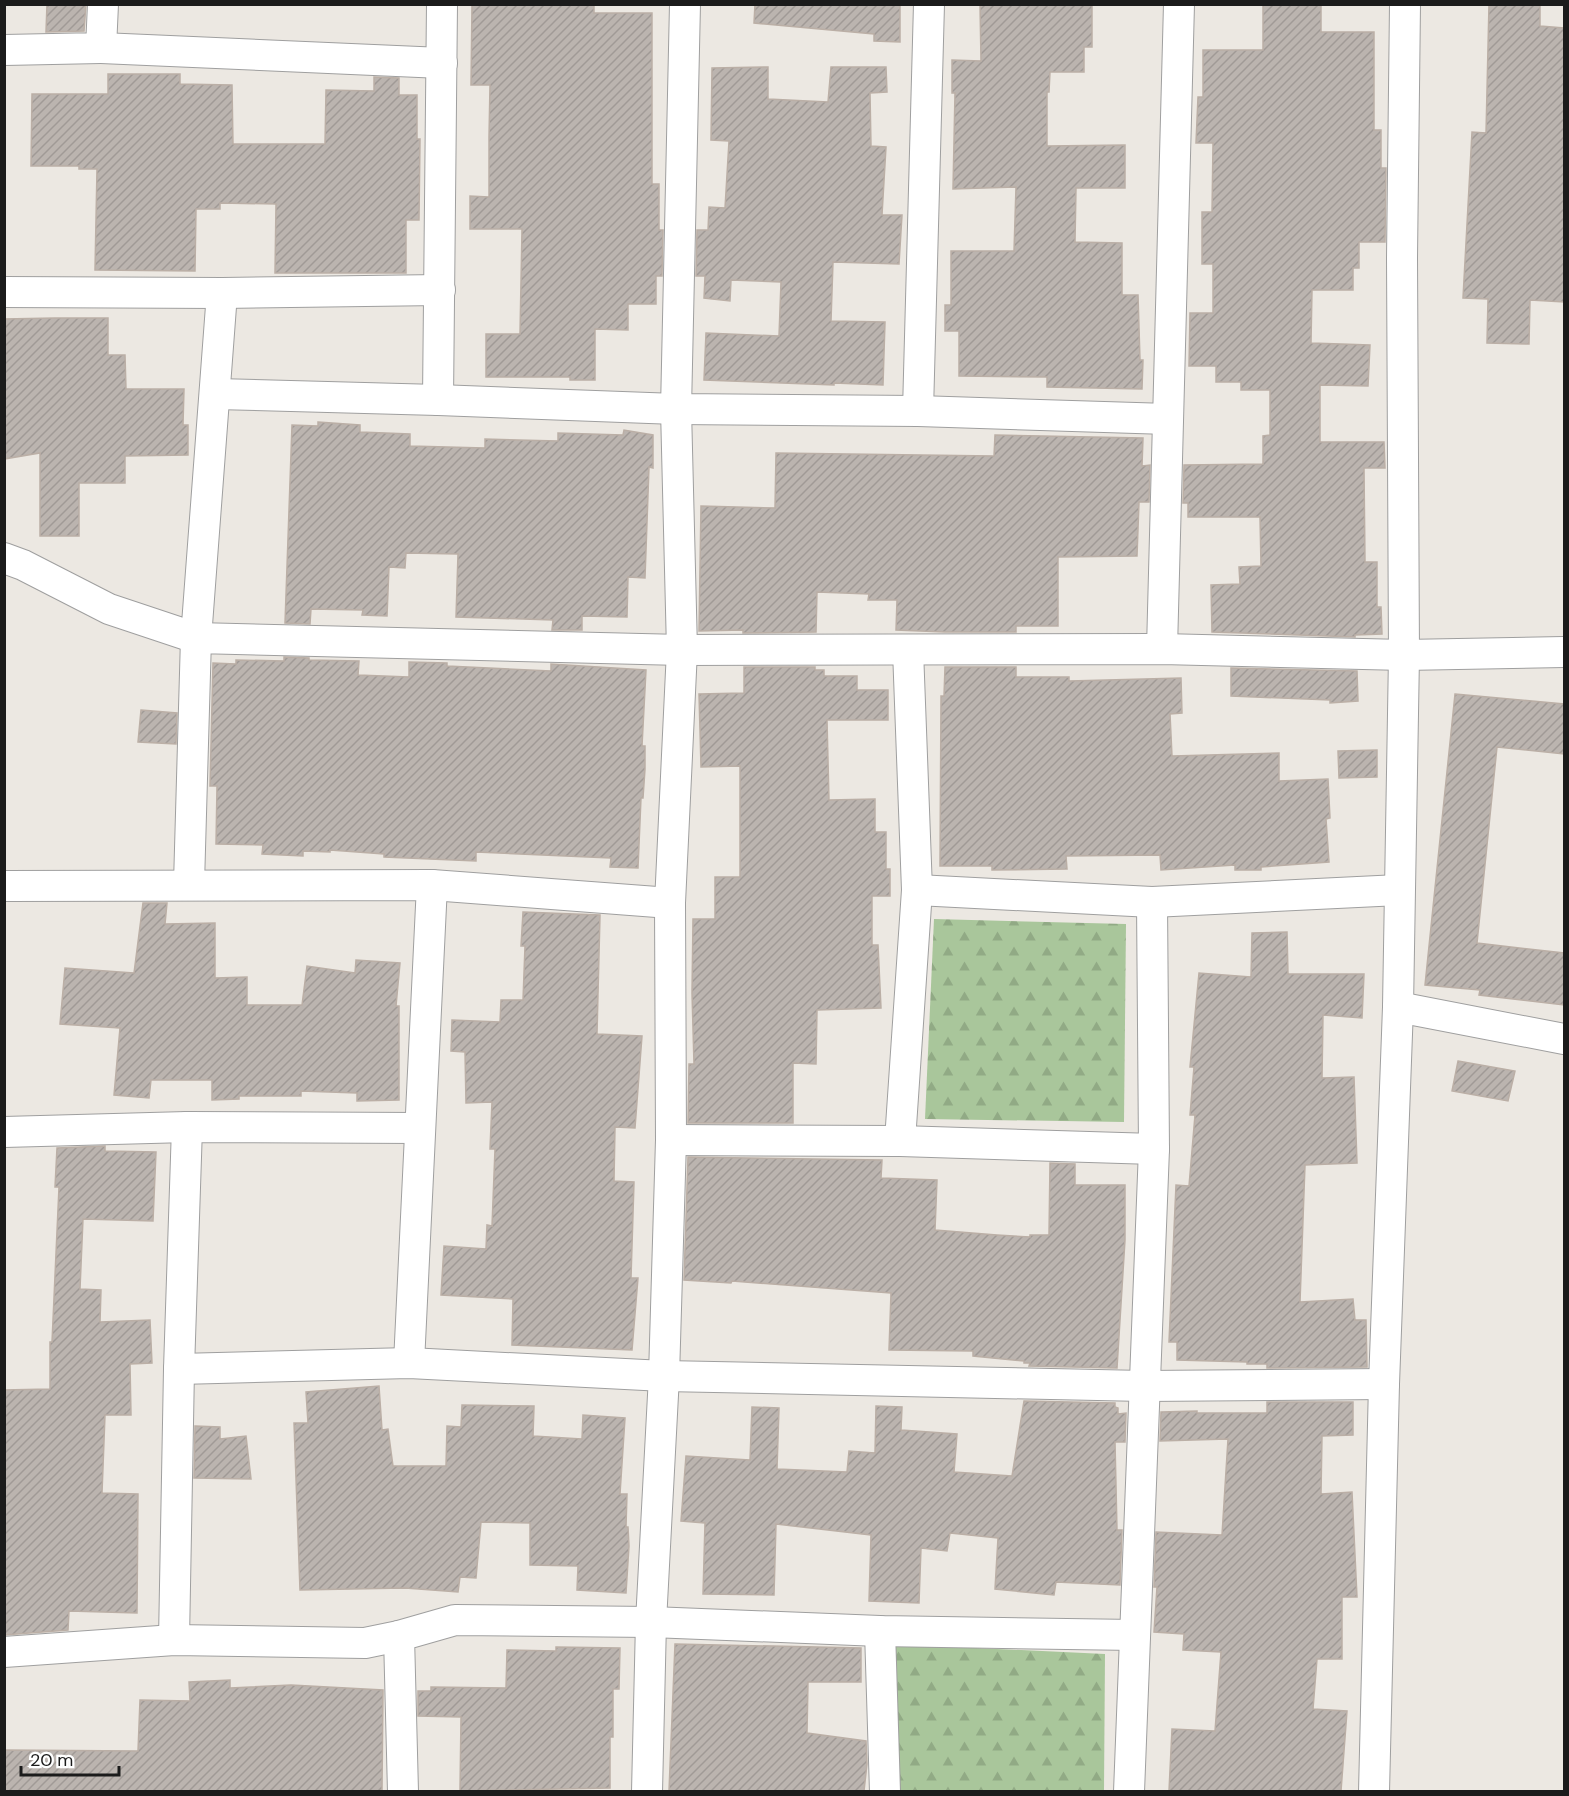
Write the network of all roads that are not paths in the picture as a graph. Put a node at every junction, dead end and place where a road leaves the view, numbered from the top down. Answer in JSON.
{"nodes":[{"id":1,"x":103,"y":4,"type":"edge"},
{"id":2,"x":442,"y":4,"type":"edge"},
{"id":3,"x":685,"y":4,"type":"edge"},
{"id":4,"x":929,"y":4,"type":"edge"},
{"id":5,"x":1179,"y":4,"type":"edge"},
{"id":6,"x":1406,"y":4,"type":"edge"},
{"id":7,"x":101,"y":48,"type":"junction"},
{"id":8,"x":4,"y":50,"type":"edge"},
{"id":9,"x":442,"y":63,"type":"junction"},
{"id":10,"x":440,"y":290,"type":"junction"},
{"id":11,"x":4,"y":292,"type":"edge"},
{"id":12,"x":222,"y":293,"type":"junction"},
{"id":13,"x":216,"y":394,"type":"junction"},
{"id":14,"x":438,"y":400,"type":"junction"},
{"id":15,"x":676,"y":409,"type":"junction"},
{"id":16,"x":918,"y":411,"type":"junction"},
{"id":17,"x":1168,"y":419,"type":"junction"},
{"id":18,"x":4,"y":558,"type":"edge"},
{"id":19,"x":196,"y":638,"type":"junction"},
{"id":20,"x":1162,"y":649,"type":"junction"},
{"id":21,"x":682,"y":650,"type":"junction"},
{"id":22,"x":908,"y":650,"type":"junction"},
{"id":23,"x":1564,"y":652,"type":"edge"},
{"id":24,"x":1404,"y":655,"type":"junction"},
{"id":25,"x":189,"y":884,"type":"junction"},
{"id":26,"x":432,"y":885,"type":"junction"},
{"id":27,"x":4,"y":886,"type":"edge"},
{"id":28,"x":917,"y":890,"type":"junction"},
{"id":29,"x":1399,"y":890,"type":"junction"},
{"id":30,"x":1152,"y":902,"type":"junction"},
{"id":31,"x":670,"y":903,"type":"junction"},
{"id":32,"x":1398,"y":1007,"type":"junction"},
{"id":33,"x":1564,"y":1040,"type":"edge"},
{"id":34,"x":187,"y":1127,"type":"junction"},
{"id":35,"x":419,"y":1128,"type":"junction"},
{"id":36,"x":4,"y":1132,"type":"edge"},
{"id":37,"x":671,"y":1140,"type":"junction"},
{"id":38,"x":900,"y":1141,"type":"junction"},
{"id":39,"x":1154,"y":1149,"type":"junction"},
{"id":40,"x":409,"y":1363,"type":"junction"},
{"id":41,"x":179,"y":1369,"type":"junction"},
{"id":42,"x":664,"y":1376,"type":"junction"},
{"id":43,"x":1384,"y":1384,"type":"junction"},
{"id":44,"x":1144,"y":1386,"type":"junction"},
{"id":45,"x":651,"y":1623,"type":"junction"},
{"id":46,"x":880,"y":1631,"type":"junction"},
{"id":47,"x":1135,"y":1635,"type":"junction"},
{"id":48,"x":399,"y":1636,"type":"junction"},
{"id":49,"x":174,"y":1640,"type":"junction"},
{"id":50,"x":4,"y":1652,"type":"edge"},
{"id":51,"x":403,"y":1791,"type":"edge"},
{"id":52,"x":647,"y":1791,"type":"edge"},
{"id":53,"x":885,"y":1791,"type":"edge"},
{"id":54,"x":1129,"y":1791,"type":"edge"},
{"id":55,"x":1374,"y":1791,"type":"edge"}],
"edges":[{"from":1,"to":7,"type":"street"},
{"from":2,"to":9,"type":"street"},
{"from":3,"to":15,"type":"street"},
{"from":4,"to":16,"type":"street"},
{"from":5,"to":17,"type":"street"},
{"from":6,"to":24,"type":"street"},
{"from":7,"to":8,"type":"street"},
{"from":7,"to":9,"type":"street"},
{"from":9,"to":10,"type":"street"},
{"from":10,"to":12,"type":"street"},
{"from":10,"to":14,"type":"street"},
{"from":11,"to":12,"type":"street"},
{"from":12,"to":13,"type":"street"},
{"from":13,"to":14,"type":"street"},
{"from":13,"to":19,"type":"street"},
{"from":14,"to":15,"type":"street"},
{"from":15,"to":16,"type":"street"},
{"from":15,"to":21,"type":"street"},
{"from":16,"to":17,"type":"street"},
{"from":17,"to":20,"type":"street"},
{"from":18,"to":19,"type":"street"},
{"from":19,"to":21,"type":"street"},
{"from":19,"to":25,"type":"street"},
{"from":20,"to":22,"type":"street"},
{"from":20,"to":24,"type":"street"},
{"from":21,"to":22,"type":"street"},
{"from":21,"to":31,"type":"street"},
{"from":22,"to":28,"type":"street"},
{"from":23,"to":24,"type":"street"},
{"from":24,"to":29,"type":"street"},
{"from":25,"to":26,"type":"street"},
{"from":25,"to":27,"type":"street"},
{"from":26,"to":31,"type":"street"},
{"from":26,"to":35,"type":"street"},
{"from":28,"to":30,"type":"street"},
{"from":28,"to":38,"type":"street"},
{"from":29,"to":30,"type":"street"},
{"from":29,"to":32,"type":"street"},
{"from":30,"to":39,"type":"street"},
{"from":31,"to":37,"type":"street"},
{"from":32,"to":33,"type":"street"},
{"from":32,"to":43,"type":"street"},
{"from":34,"to":35,"type":"street"},
{"from":34,"to":36,"type":"street"},
{"from":34,"to":41,"type":"street"},
{"from":35,"to":40,"type":"street"},
{"from":37,"to":38,"type":"street"},
{"from":37,"to":42,"type":"street"},
{"from":38,"to":39,"type":"street"},
{"from":39,"to":44,"type":"street"},
{"from":40,"to":41,"type":"street"},
{"from":40,"to":42,"type":"street"},
{"from":41,"to":49,"type":"street"},
{"from":42,"to":44,"type":"street"},
{"from":42,"to":45,"type":"street"},
{"from":43,"to":44,"type":"street"},
{"from":43,"to":55,"type":"street"},
{"from":44,"to":47,"type":"street"},
{"from":45,"to":46,"type":"street"},
{"from":45,"to":48,"type":"street"},
{"from":45,"to":52,"type":"street"},
{"from":46,"to":47,"type":"street"},
{"from":46,"to":53,"type":"street"},
{"from":47,"to":54,"type":"street"},
{"from":48,"to":49,"type":"street"},
{"from":48,"to":51,"type":"street"},
{"from":49,"to":50,"type":"street"}]}
